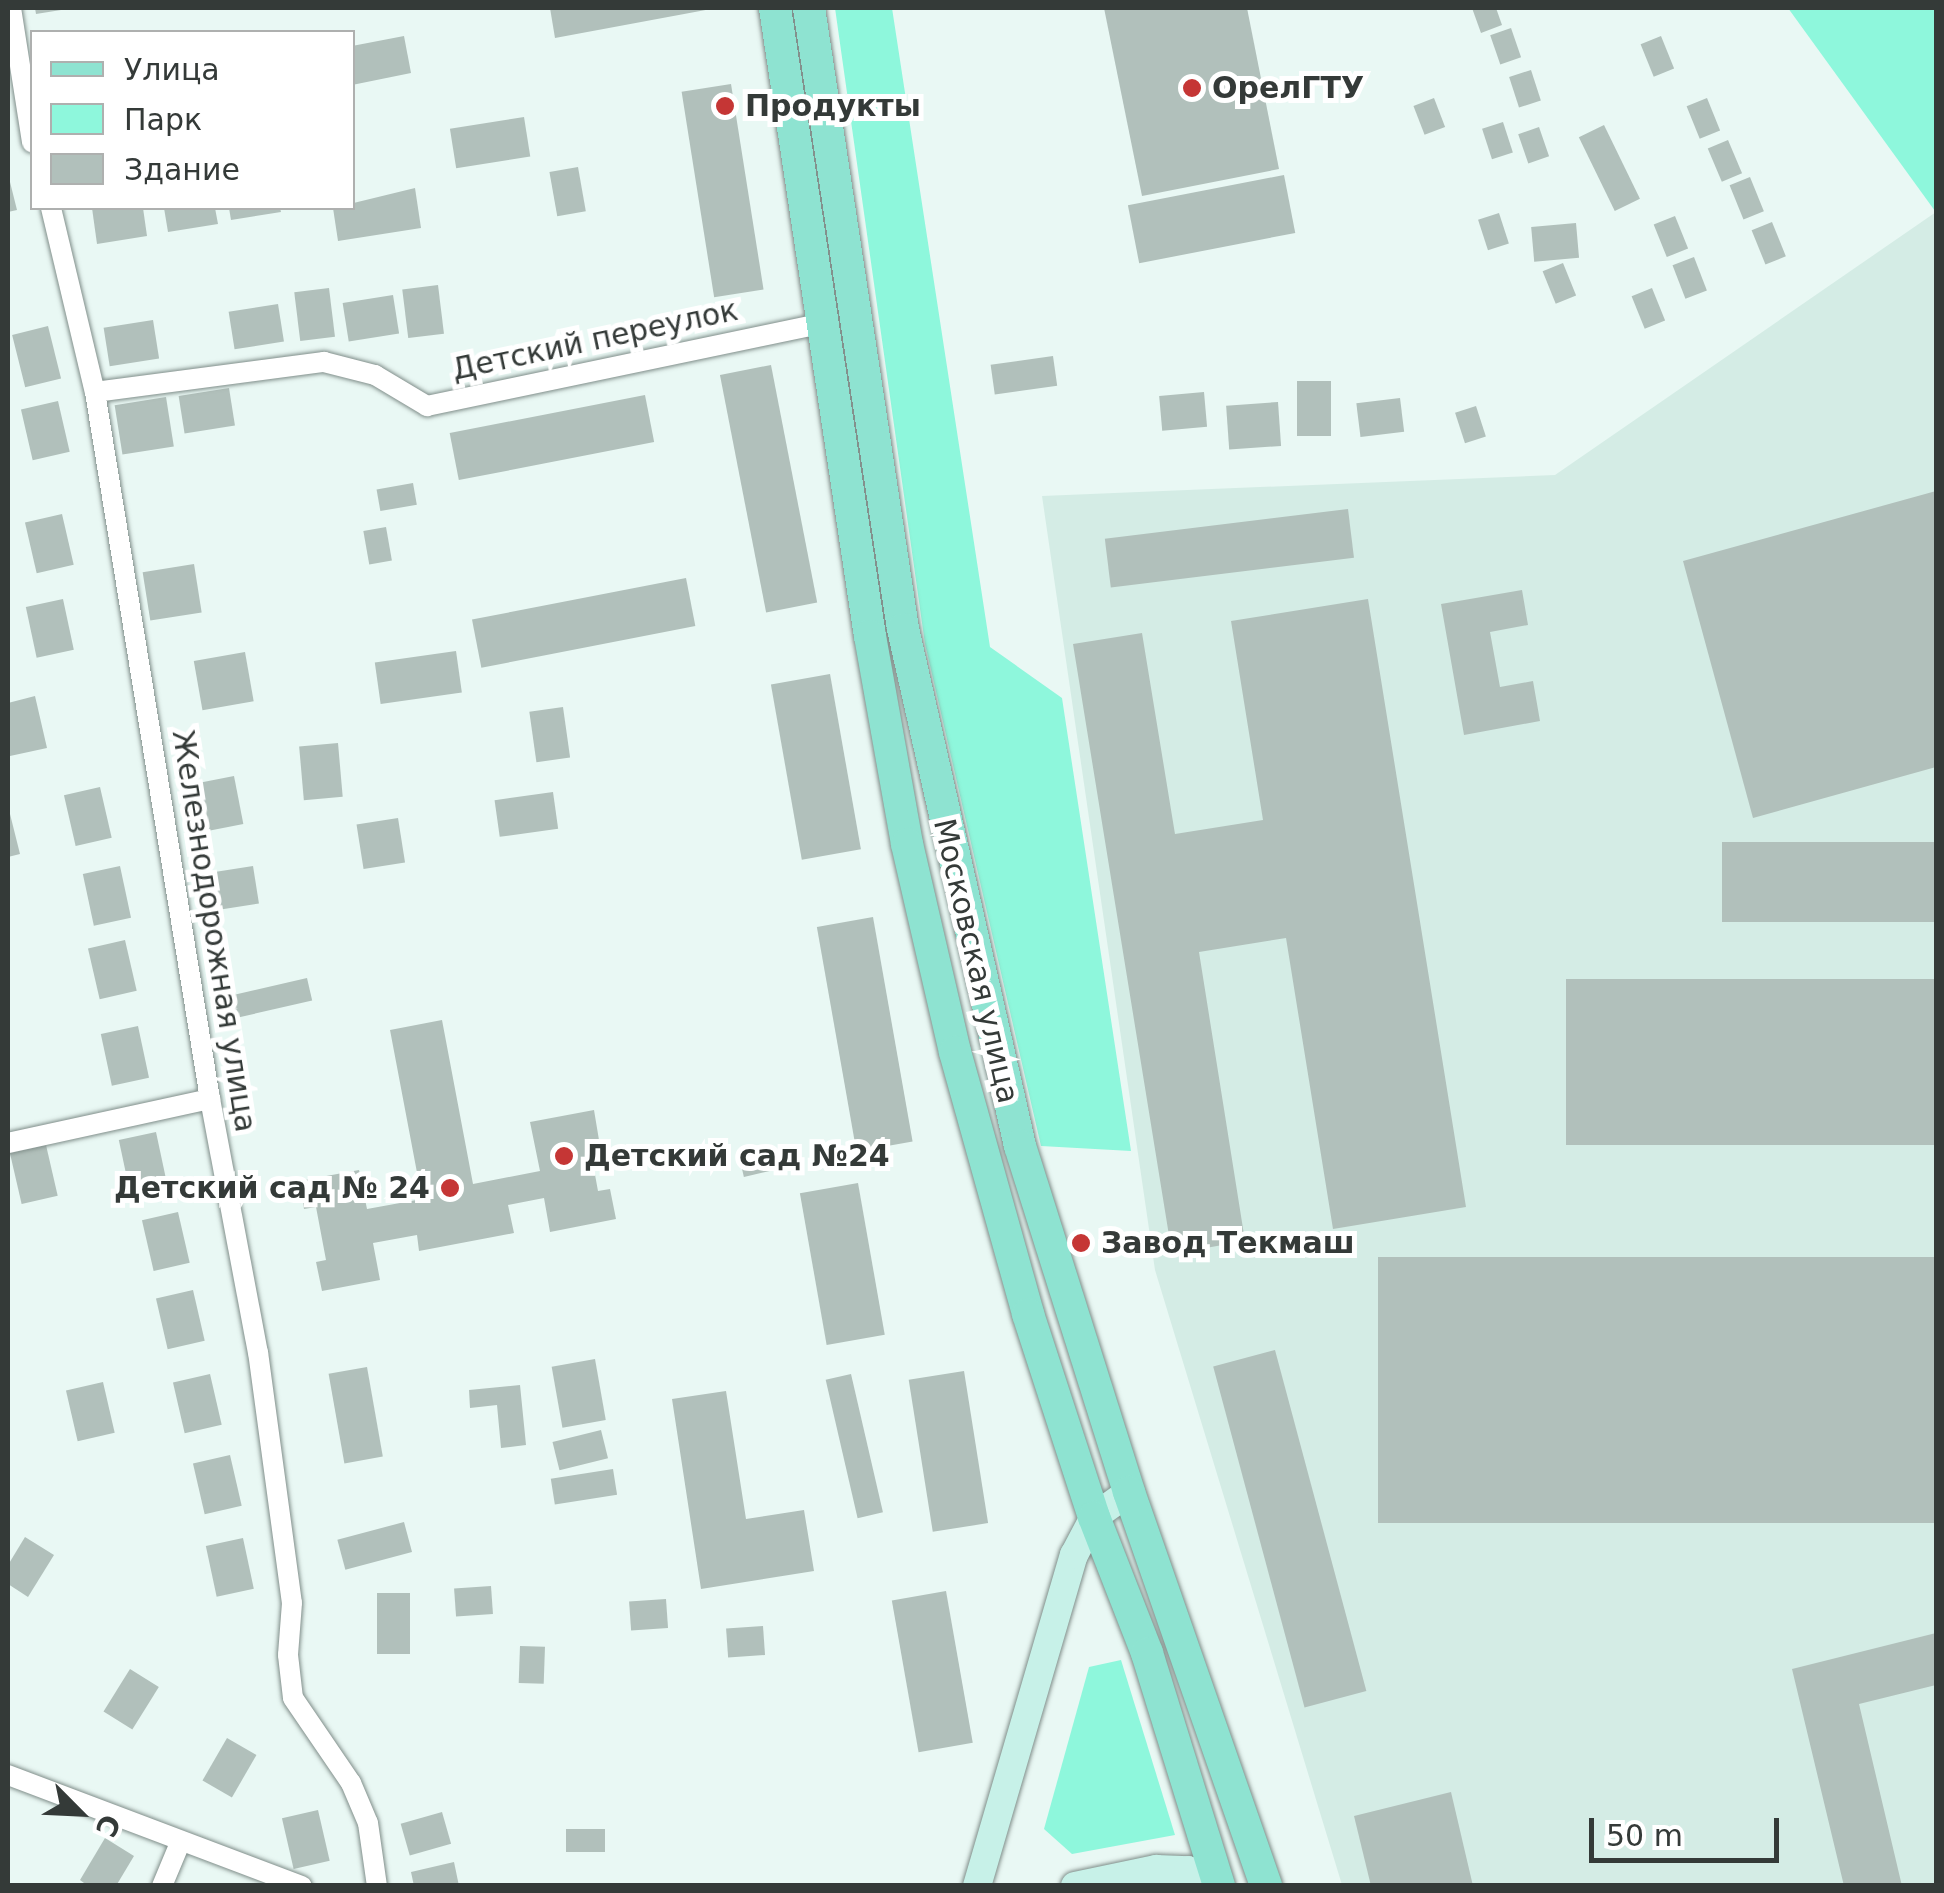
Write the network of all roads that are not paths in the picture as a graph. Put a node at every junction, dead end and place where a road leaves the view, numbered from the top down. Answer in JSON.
{"nodes":[{"id":1,"x":11,"y":8,"type":"edge"},
{"id":2,"x":810,"y":18,"type":"edge"},
{"id":3,"x":776,"y":22,"type":"edge"},
{"id":4,"x":30,"y":129,"type":"edge"},
{"id":5,"x":51,"y":210,"type":"edge"},
{"id":6,"x":819,"y":324,"type":"junction"},
{"id":7,"x":95,"y":392,"type":"junction"},
{"id":8,"x":210,"y":1099,"type":"junction"},
{"id":9,"x":8,"y":1143,"type":"edge"},
{"id":10,"x":1130,"y":1492,"type":"junction"},
{"id":11,"x":1094,"y":1517,"type":"junction"},
{"id":12,"x":8,"y":1775,"type":"edge"},
{"id":13,"x":180,"y":1843,"type":"junction"},
{"id":14,"x":1219,"y":1885,"type":"edge"},
{"id":15,"x":162,"y":1886,"type":"edge"},
{"id":16,"x":302,"y":1886,"type":"edge"},
{"id":17,"x":377,"y":1886,"type":"edge"},
{"id":18,"x":978,"y":1886,"type":"edge"},
{"id":19,"x":1075,"y":1886,"type":"edge"},
{"id":20,"x":1266,"y":1886,"type":"edge"}],
"edges":[{"from":1,"to":4,"type":"street"},
{"from":2,"to":3,"type":"main road"},
{"from":2,"to":10,"type":"main road","name":"Московская улица"},
{"from":3,"to":6,"type":"main road","name":"Московская улица"},
{"from":5,"to":7,"type":"street","name":"Железнодорожная улица"},
{"from":6,"to":7,"type":"street","name":"Детский переулок"},
{"from":6,"to":11,"type":"main road","name":"Московская улица"},
{"from":7,"to":8,"type":"street","name":"Железнодорожная улица"},
{"from":8,"to":9,"type":"street"},
{"from":8,"to":17,"type":"street","name":"Железнодорожная улица"},
{"from":10,"to":11,"type":"main road"},
{"from":10,"to":20,"type":"main road","name":"Московская улица"},
{"from":11,"to":14,"type":"main road","name":"Московская улица"},
{"from":11,"to":18,"type":"main road"},
{"from":12,"to":13,"type":"street"},
{"from":13,"to":15,"type":"street"},
{"from":13,"to":16,"type":"street"},
{"from":14,"to":19,"type":"main road"}]}
